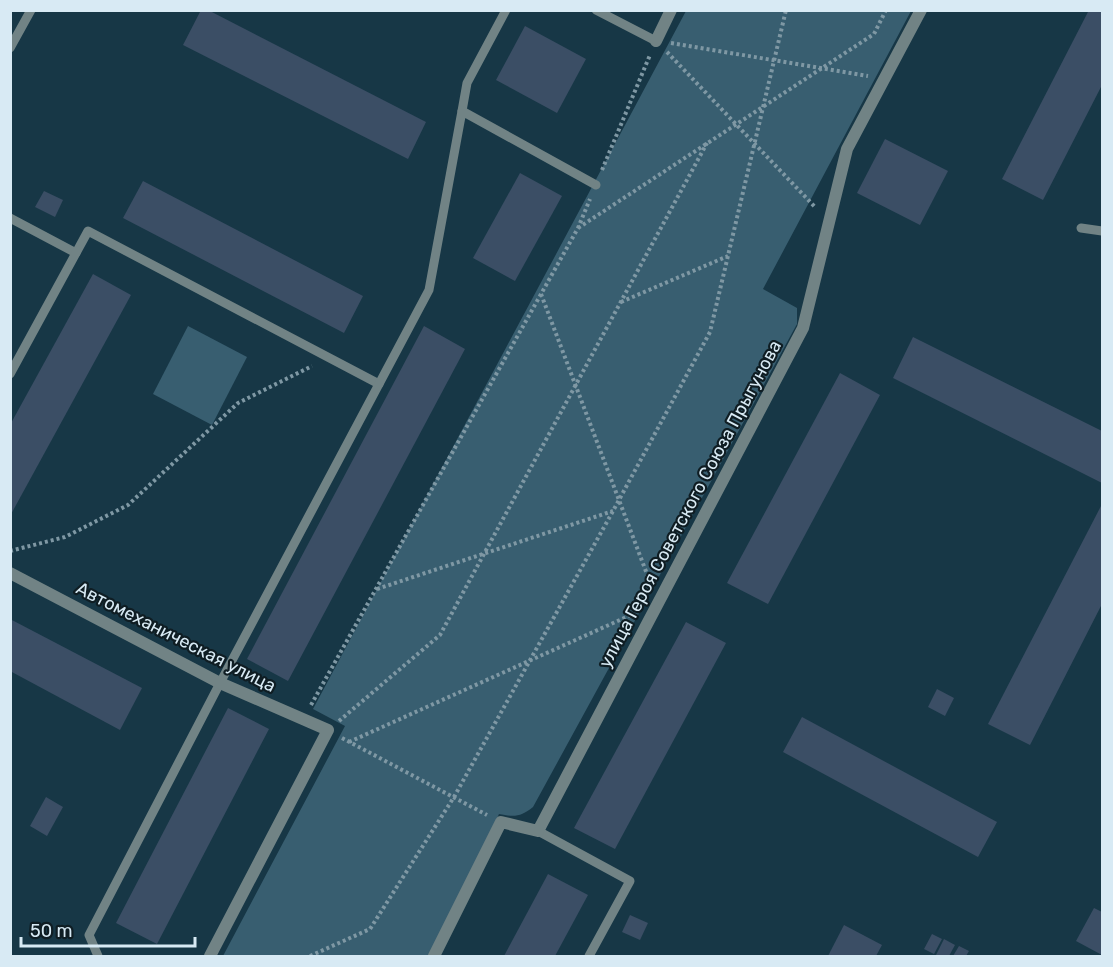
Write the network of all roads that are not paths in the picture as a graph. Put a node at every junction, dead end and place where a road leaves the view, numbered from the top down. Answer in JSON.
{"nodes":[{"id":1,"x":31,"y":10,"type":"edge"},
{"id":2,"x":506,"y":10,"type":"edge"},
{"id":3,"x":596,"y":10,"type":"edge"},
{"id":4,"x":671,"y":10,"type":"edge"},
{"id":5,"x":921,"y":10,"type":"edge"},
{"id":6,"x":656,"y":41,"type":"joint"},
{"id":7,"x":10,"y":48,"type":"edge"},
{"id":8,"x":462,"y":111,"type":"junction"},
{"id":9,"x":596,"y":184,"type":"road end"},
{"id":10,"x":10,"y":218,"type":"edge"},
{"id":11,"x":1081,"y":228,"type":"dead end"},
{"id":12,"x":1102,"y":231,"type":"edge"},
{"id":13,"x":76,"y":253,"type":"junction"},
{"id":14,"x":10,"y":374,"type":"edge"},
{"id":15,"x":379,"y":384,"type":"junction"},
{"id":16,"x":10,"y":573,"type":"edge"},
{"id":17,"x":220,"y":683,"type":"junction"},
{"id":18,"x":538,"y":831,"type":"junction"},
{"id":19,"x":98,"y":957,"type":"edge"},
{"id":20,"x":210,"y":957,"type":"edge"},
{"id":21,"x":434,"y":957,"type":"edge"},
{"id":22,"x":589,"y":957,"type":"edge"}],
"edges":[{"from":1,"to":7,"type":"lane"},
{"from":2,"to":8,"type":"lane"},
{"from":3,"to":6,"type":"lane"},
{"from":4,"to":6,"type":"street"},
{"from":5,"to":18,"type":"street","name":"улица Героя Советского Союза Прыгунова"},
{"from":8,"to":9,"type":"lane"},
{"from":8,"to":15,"type":"lane"},
{"from":10,"to":13,"type":"lane"},
{"from":11,"to":12,"type":"lane"},
{"from":13,"to":14,"type":"lane"},
{"from":13,"to":15,"type":"lane"},
{"from":15,"to":17,"type":"lane"},
{"from":16,"to":17,"type":"street","name":"Автомеханическая улица"},
{"from":17,"to":19,"type":"lane"},
{"from":17,"to":20,"type":"street","name":"Автомеханическая улица"},
{"from":18,"to":21,"type":"street"},
{"from":18,"to":22,"type":"lane"}]}
